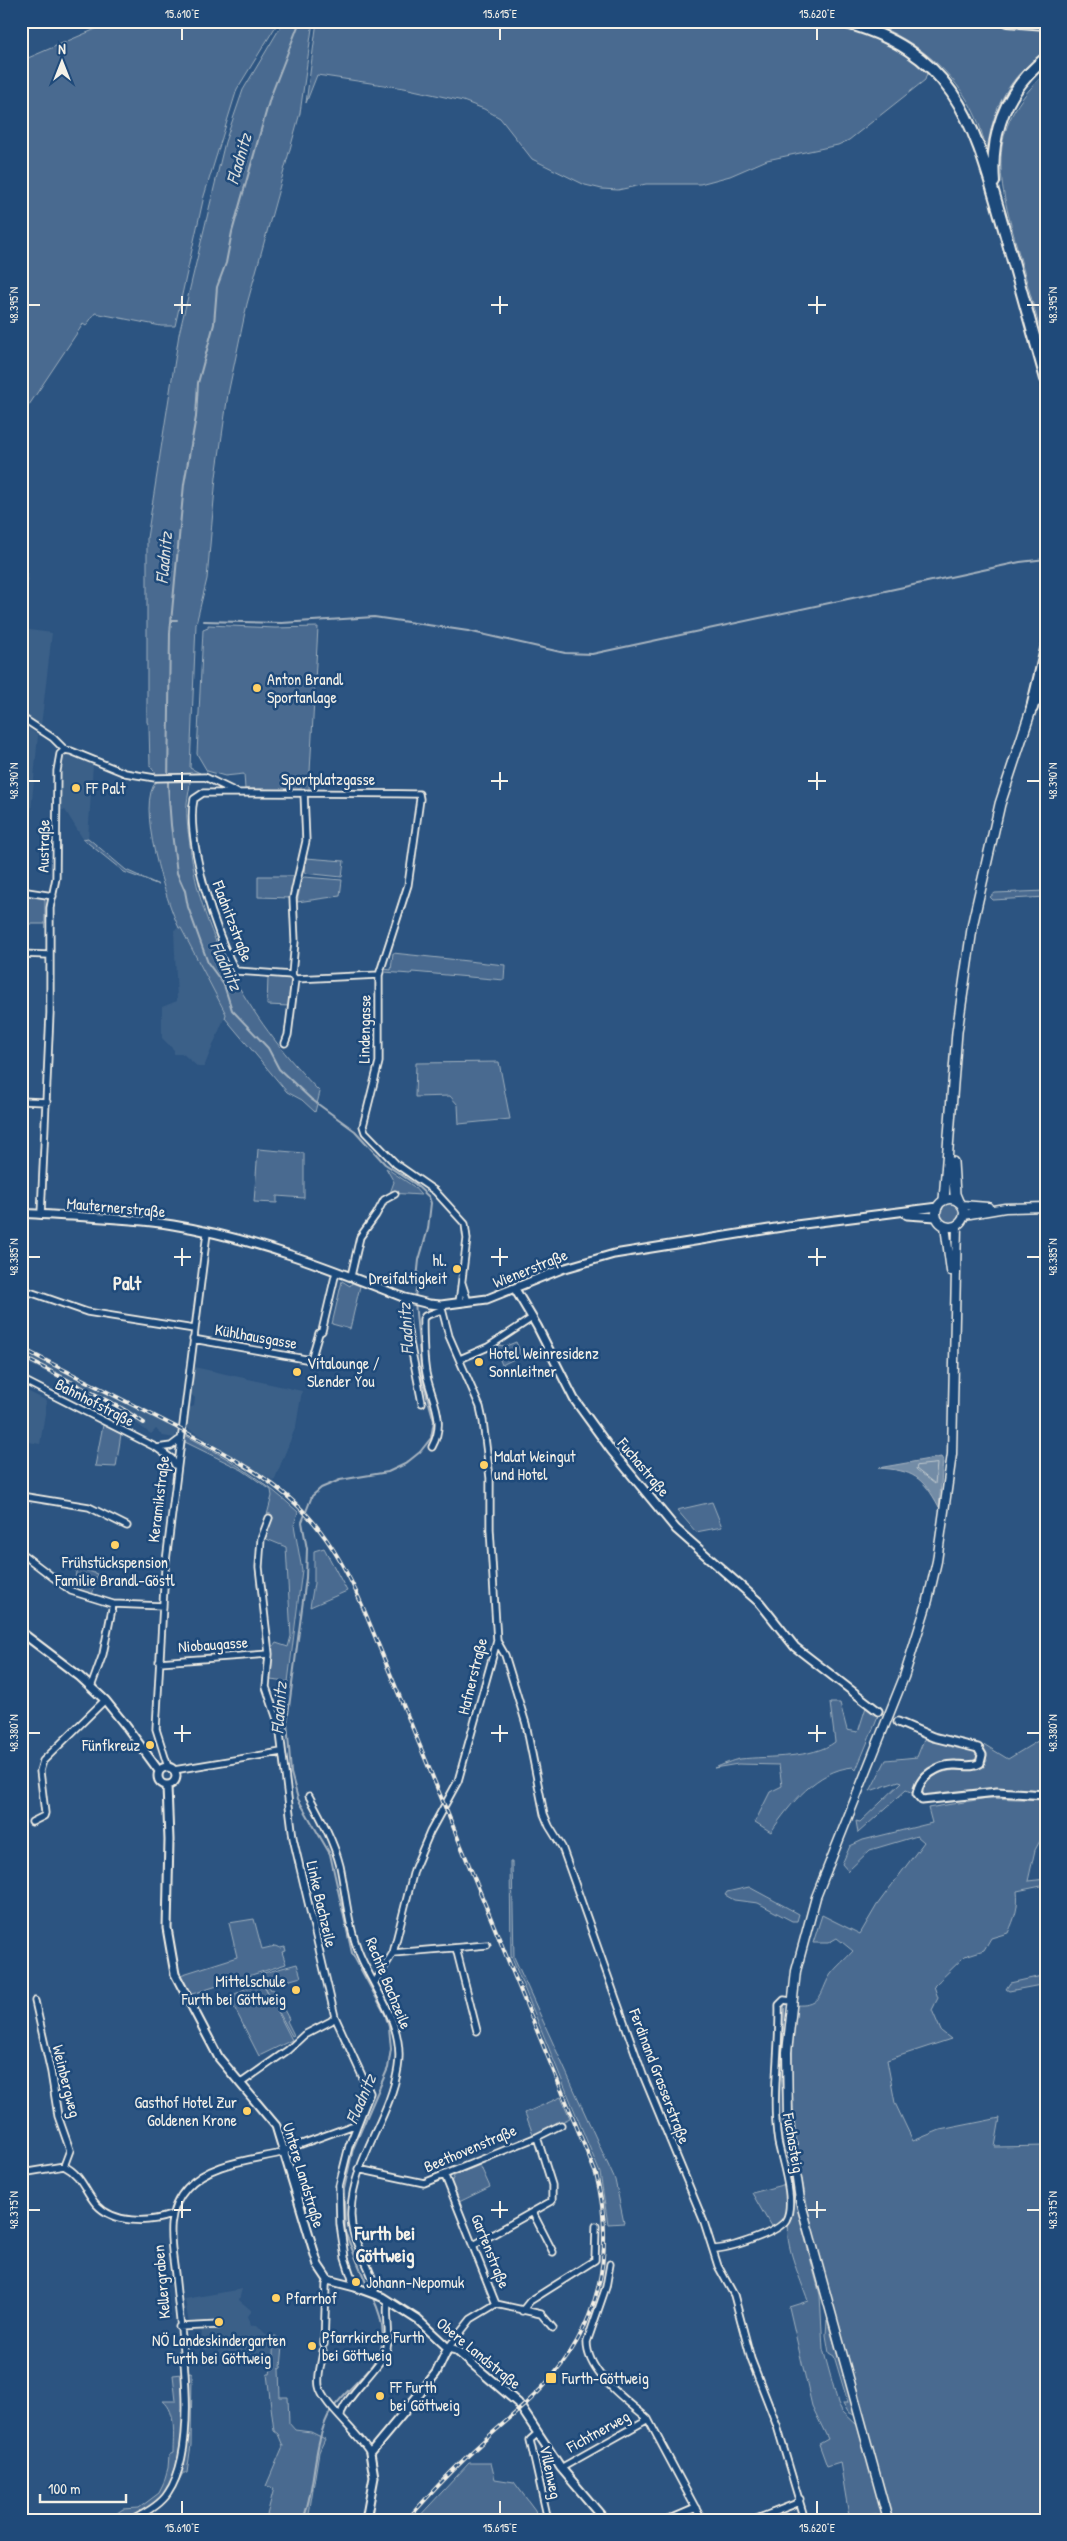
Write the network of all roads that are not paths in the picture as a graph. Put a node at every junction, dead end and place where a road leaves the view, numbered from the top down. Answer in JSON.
{"nodes":[{"id":1,"x":839,"y":21,"type":"edge"},
{"id":2,"x":1008,"y":21,"type":"edge"},
{"id":3,"x":1046,"y":24,"type":"edge"},
{"id":4,"x":1046,"y":58,"type":"edge"},
{"id":5,"x":998,"y":208,"type":"junction"},
{"id":6,"x":1046,"y":379,"type":"edge"},
{"id":7,"x":1046,"y":649,"type":"edge"},
{"id":8,"x":1046,"y":668,"type":"edge"},
{"id":9,"x":1046,"y":680,"type":"edge"},
{"id":10,"x":1032,"y":708,"type":"junction"},
{"id":11,"x":21,"y":717,"type":"edge"},
{"id":12,"x":65,"y":750,"type":"junction"},
{"id":13,"x":237,"y":793,"type":"junction"},
{"id":14,"x":304,"y":793,"type":"junction"},
{"id":15,"x":419,"y":794,"type":"joint"},
{"id":16,"x":198,"y":795,"type":"joint"},
{"id":17,"x":21,"y":891,"type":"edge"},
{"id":18,"x":53,"y":896,"type":"junction"},
{"id":19,"x":21,"y":954,"type":"edge"},
{"id":20,"x":49,"y":954,"type":"junction"},
{"id":21,"x":379,"y":976,"type":"junction"},
{"id":22,"x":293,"y":977,"type":"junction"},
{"id":23,"x":285,"y":1043,"type":"dead end"},
{"id":24,"x":21,"y":1101,"type":"edge"},
{"id":25,"x":47,"y":1102,"type":"junction"},
{"id":26,"x":952,"y":1125,"type":"junction"},
{"id":27,"x":396,"y":1194,"type":"dead end"},
{"id":28,"x":941,"y":1203,"type":"junction"},
{"id":29,"x":960,"y":1203,"type":"junction"},
{"id":30,"x":1046,"y":1207,"type":"edge"},
{"id":31,"x":1005,"y":1208,"type":"junction"},
{"id":32,"x":21,"y":1213,"type":"edge"},
{"id":33,"x":41,"y":1214,"type":"junction"},
{"id":34,"x":964,"y":1215,"type":"junction"},
{"id":35,"x":871,"y":1216,"type":"junction"},
{"id":36,"x":936,"y":1217,"type":"junction"},
{"id":37,"x":956,"y":1225,"type":"junction"},
{"id":38,"x":945,"y":1226,"type":"junction"},
{"id":39,"x":207,"y":1233,"type":"junction"},
{"id":40,"x":336,"y":1272,"type":"junction"},
{"id":41,"x":351,"y":1276,"type":"junction"},
{"id":42,"x":462,"y":1283,"type":"junction"},
{"id":43,"x":21,"y":1289,"type":"edge"},
{"id":44,"x":515,"y":1289,"type":"junction"},
{"id":45,"x":954,"y":1289,"type":"junction"},
{"id":46,"x":405,"y":1298,"type":"junction"},
{"id":47,"x":468,"y":1302,"type":"junction"},
{"id":48,"x":459,"y":1303,"type":"junction"},
{"id":49,"x":441,"y":1307,"type":"junction"},
{"id":50,"x":532,"y":1318,"type":"junction"},
{"id":51,"x":194,"y":1329,"type":"junction"},
{"id":52,"x":193,"y":1339,"type":"junction"},
{"id":53,"x":460,"y":1359,"type":"junction"},
{"id":54,"x":21,"y":1379,"type":"edge"},
{"id":55,"x":422,"y":1403,"type":"dead end"},
{"id":56,"x":179,"y":1440,"type":"junction"},
{"id":57,"x":432,"y":1447,"type":"dead end"},
{"id":58,"x":157,"y":1448,"type":"junction"},
{"id":59,"x":176,"y":1466,"type":"junction"},
{"id":60,"x":21,"y":1496,"type":"edge"},
{"id":61,"x":269,"y":1518,"type":"dead end"},
{"id":62,"x":127,"y":1526,"type":"dead end"},
{"id":63,"x":21,"y":1553,"type":"edge"},
{"id":64,"x":113,"y":1604,"type":"junction"},
{"id":65,"x":162,"y":1606,"type":"junction"},
{"id":66,"x":21,"y":1632,"type":"edge"},
{"id":67,"x":497,"y":1640,"type":"junction"},
{"id":68,"x":269,"y":1654,"type":"junction"},
{"id":69,"x":159,"y":1662,"type":"junction"},
{"id":70,"x":91,"y":1687,"type":"junction"},
{"id":71,"x":105,"y":1700,"type":"junction"},
{"id":72,"x":878,"y":1711,"type":"tunnel mouth"},
{"id":73,"x":898,"y":1722,"type":"tunnel mouth"},
{"id":74,"x":281,"y":1752,"type":"junction"},
{"id":75,"x":171,"y":1768,"type":"junction"},
{"id":76,"x":160,"y":1771,"type":"junction"},
{"id":77,"x":167,"y":1786,"type":"junction"},
{"id":78,"x":1046,"y":1795,"type":"edge"},
{"id":79,"x":309,"y":1796,"type":"dead end"},
{"id":80,"x":32,"y":1822,"type":"dead end"},
{"id":81,"x":487,"y":1945,"type":"dead end"},
{"id":82,"x":456,"y":1948,"type":"junction"},
{"id":83,"x":393,"y":1953,"type":"junction"},
{"id":84,"x":375,"y":1982,"type":"junction"},
{"id":85,"x":35,"y":2001,"type":"dead end"},
{"id":86,"x":791,"y":2001,"type":"junction"},
{"id":87,"x":335,"y":2017,"type":"junction"},
{"id":88,"x":476,"y":2031,"type":"dead end"},
{"id":89,"x":241,"y":2083,"type":"junction"},
{"id":90,"x":357,"y":2124,"type":"junction"},
{"id":91,"x":561,"y":2125,"type":"dead end"},
{"id":92,"x":538,"y":2137,"type":"junction"},
{"id":93,"x":285,"y":2151,"type":"junction"},
{"id":94,"x":64,"y":2166,"type":"junction"},
{"id":95,"x":358,"y":2169,"type":"junction"},
{"id":96,"x":22,"y":2173,"type":"edge"},
{"id":97,"x":445,"y":2176,"type":"junction"},
{"id":98,"x":532,"y":2213,"type":"junction"},
{"id":99,"x":171,"y":2215,"type":"junction"},
{"id":100,"x":596,"y":2226,"type":"dead end"},
{"id":101,"x":474,"y":2245,"type":"junction"},
{"id":102,"x":713,"y":2249,"type":"junction"},
{"id":103,"x":553,"y":2252,"type":"dead end"},
{"id":104,"x":610,"y":2264,"type":"dead end"},
{"id":105,"x":328,"y":2280,"type":"junction"},
{"id":106,"x":354,"y":2286,"type":"junction"},
{"id":107,"x":375,"y":2294,"type":"junction"},
{"id":108,"x":388,"y":2301,"type":"junction"},
{"id":109,"x":496,"y":2304,"type":"junction"},
{"id":110,"x":522,"y":2311,"type":"junction"},
{"id":111,"x":219,"y":2325,"type":"dead end"},
{"id":112,"x":179,"y":2327,"type":"junction"},
{"id":113,"x":553,"y":2328,"type":"dead end"},
{"id":114,"x":324,"y":2344,"type":"dead end"},
{"id":115,"x":448,"y":2348,"type":"junction"},
{"id":116,"x":323,"y":2351,"type":"dead end"},
{"id":117,"x":340,"y":2415,"type":"junction"},
{"id":118,"x":648,"y":2419,"type":"junction"},
{"id":119,"x":538,"y":2433,"type":"junction"},
{"id":120,"x":370,"y":2454,"type":"junction"},
{"id":121,"x":561,"y":2468,"type":"junction"},
{"id":122,"x":800,"y":2499,"type":"junction"},
{"id":123,"x":696,"y":2508,"type":"junction"},
{"id":124,"x":132,"y":2520,"type":"edge"},
{"id":125,"x":366,"y":2520,"type":"edge"},
{"id":126,"x":548,"y":2520,"type":"edge"},
{"id":127,"x":605,"y":2520,"type":"edge"},
{"id":128,"x":668,"y":2520,"type":"edge"},
{"id":129,"x":702,"y":2520,"type":"edge"},
{"id":130,"x":754,"y":2520,"type":"edge"},
{"id":131,"x":805,"y":2520,"type":"edge"},
{"id":132,"x":888,"y":2520,"type":"edge"}],
"edges":[{"from":1,"to":5,"type":"highway"},
{"from":2,"to":3,"type":"highway"},
{"from":4,"to":5,"type":"highway"},
{"from":5,"to":6,"type":"highway"},
{"from":7,"to":10,"type":"highway"},
{"from":8,"to":10,"type":"main road"},
{"from":9,"to":10,"type":"main road"},
{"from":10,"to":26,"type":"main road"},
{"from":11,"to":12,"type":"street"},
{"from":12,"to":13,"type":"street","name":"Sportplatzgasse"},
{"from":12,"to":18,"type":"street","name":"Austraße"},
{"from":13,"to":14,"type":"street","name":"Sportplatzgasse"},
{"from":13,"to":16,"type":"street","name":"Sportplatzgasse"},
{"from":14,"to":15,"type":"street","name":"Sportplatzgasse"},
{"from":14,"to":22,"type":"street"},
{"from":15,"to":21,"type":"street","name":"Lindengasse"},
{"from":16,"to":22,"type":"street","name":"Fladnitzstraße"},
{"from":17,"to":18,"type":"street"},
{"from":18,"to":20,"type":"street","name":"Austraße"},
{"from":19,"to":20,"type":"street"},
{"from":20,"to":25,"type":"street","name":"Austraße"},
{"from":21,"to":22,"type":"street","name":"Fladnitzstraße"},
{"from":21,"to":42,"type":"street","name":"Lindengasse"},
{"from":22,"to":23,"type":"street"},
{"from":24,"to":25,"type":"street"},
{"from":25,"to":33,"type":"street","name":"Austraße"},
{"from":26,"to":28,"type":"main road"},
{"from":26,"to":29,"type":"main road"},
{"from":27,"to":41,"type":"street"},
{"from":28,"to":29,"type":"main road"},
{"from":28,"to":35,"type":"street","name":"Wienerstraße"},
{"from":28,"to":36,"type":"main road"},
{"from":29,"to":31,"type":"main road"},
{"from":29,"to":34,"type":"main road"},
{"from":30,"to":31,"type":"main road"},
{"from":31,"to":34,"type":"main road"},
{"from":32,"to":33,"type":"street","name":"Mauternerstraße"},
{"from":33,"to":39,"type":"street","name":"Mauternerstraße"},
{"from":34,"to":37,"type":"main road"},
{"from":35,"to":36,"type":"street","name":"Wienerstraße"},
{"from":35,"to":44,"type":"street","name":"Wienerstraße"},
{"from":36,"to":38,"type":"main road"},
{"from":37,"to":38,"type":"main road"},
{"from":37,"to":45,"type":"main road"},
{"from":38,"to":45,"type":"main road"},
{"from":39,"to":40,"type":"street","name":"Wienerstraße"},
{"from":39,"to":51,"type":"street","name":"Keramikstraße"},
{"from":40,"to":41,"type":"street","name":"Wienerstraße"},
{"from":40,"to":52,"type":"street","name":"Kühlhausgasse"},
{"from":41,"to":46,"type":"street","name":"Wienerstraße"},
{"from":42,"to":47,"type":"street","name":"Lindengasse"},
{"from":42,"to":48,"type":"street","name":"Lindengasse"},
{"from":43,"to":51,"type":"street"},
{"from":44,"to":47,"type":"street","name":"Wienerstraße"},
{"from":44,"to":50,"type":"street","name":"Fuchastraße"},
{"from":45,"to":86,"type":"main road"},
{"from":46,"to":49,"type":"street","name":"Wienerstraße"},
{"from":46,"to":55,"type":"street"},
{"from":47,"to":48,"type":"street","name":"Wienerstraße"},
{"from":48,"to":49,"type":"street","name":"Wienerstraße"},
{"from":49,"to":53,"type":"street","name":"Hafnerstraße"},
{"from":49,"to":57,"type":"street"},
{"from":50,"to":53,"type":"street"},
{"from":50,"to":72,"type":"street","name":"Fuchastraße"},
{"from":51,"to":52,"type":"street","name":"Keramikstraße"},
{"from":52,"to":56,"type":"street","name":"Keramikstraße"},
{"from":53,"to":67,"type":"street","name":"Hafnerstraße"},
{"from":54,"to":58,"type":"street","name":"Bahnhofstraße"},
{"from":56,"to":58,"type":"street"},
{"from":56,"to":59,"type":"street","name":"Keramikstraße"},
{"from":58,"to":59,"type":"street","name":"Bahnhofstraße"},
{"from":59,"to":65,"type":"street","name":"Keramikstraße"},
{"from":60,"to":62,"type":"street"},
{"from":61,"to":68,"type":"street","name":"Linke Bachzeile"},
{"from":63,"to":64,"type":"street"},
{"from":64,"to":65,"type":"street"},
{"from":64,"to":70,"type":"street"},
{"from":65,"to":69,"type":"street","name":"Keramikstraße"},
{"from":66,"to":70,"type":"street"},
{"from":67,"to":83,"type":"street","name":"Hafnerstraße"},
{"from":67,"to":102,"type":"street","name":"Ferdinand Grasserstraße"},
{"from":68,"to":69,"type":"street","name":"Niobaugasse"},
{"from":68,"to":74,"type":"street","name":"Linke Bachzeile"},
{"from":69,"to":75,"type":"street","name":"Keramikstraße"},
{"from":70,"to":71,"type":"street"},
{"from":71,"to":76,"type":"street"},
{"from":71,"to":80,"type":"street"},
{"from":73,"to":78,"type":"street"},
{"from":74,"to":75,"type":"street"},
{"from":74,"to":87,"type":"street","name":"Linke Bachzeile"},
{"from":75,"to":76,"type":"street"},
{"from":75,"to":77,"type":"street"},
{"from":76,"to":77,"type":"street"},
{"from":77,"to":89,"type":"street","name":"Untere Landstraße"},
{"from":79,"to":84,"type":"street","name":"Rechte Bachzeile"},
{"from":81,"to":82,"type":"street"},
{"from":82,"to":83,"type":"street"},
{"from":82,"to":88,"type":"street"},
{"from":83,"to":84,"type":"street","name":"Hafnerstraße"},
{"from":84,"to":95,"type":"street","name":"Rechte Bachzeile"},
{"from":85,"to":94,"type":"street","name":"Weinbergweg"},
{"from":86,"to":102,"type":"street","name":"Fuchasteig"},
{"from":86,"to":132,"type":"main road"},
{"from":87,"to":89,"type":"street"},
{"from":87,"to":90,"type":"street","name":"Linke Bachzeile"},
{"from":89,"to":93,"type":"street","name":"Untere Landstraße"},
{"from":90,"to":93,"type":"street"},
{"from":90,"to":106,"type":"street","name":"Linke Bachzeile"},
{"from":91,"to":92,"type":"street","name":"Beethovenstraße"},
{"from":92,"to":97,"type":"street","name":"Beethovenstraße"},
{"from":92,"to":98,"type":"street"},
{"from":93,"to":99,"type":"street"},
{"from":93,"to":105,"type":"street","name":"Untere Landstraße"},
{"from":94,"to":96,"type":"street"},
{"from":94,"to":99,"type":"street"},
{"from":95,"to":97,"type":"street","name":"Beethovenstraße"},
{"from":95,"to":107,"type":"street","name":"Rechte Bachzeile"},
{"from":97,"to":101,"type":"street","name":"Gartenstraße"},
{"from":98,"to":101,"type":"street"},
{"from":98,"to":103,"type":"street"},
{"from":99,"to":112,"type":"street","name":"Kellergraben"},
{"from":100,"to":110,"type":"street"},
{"from":101,"to":109,"type":"street","name":"Gartenstraße"},
{"from":102,"to":122,"type":"street","name":"Ferdinand Grasserstraße"},
{"from":104,"to":118,"type":"street","name":"Fichtnerweg"},
{"from":105,"to":106,"type":"street"},
{"from":105,"to":114,"type":"street"},
{"from":106,"to":107,"type":"street"},
{"from":107,"to":108,"type":"street","name":"Obere Landstraße"},
{"from":108,"to":115,"type":"street","name":"Obere Landstraße"},
{"from":108,"to":117,"type":"street"},
{"from":109,"to":110,"type":"street"},
{"from":109,"to":115,"type":"street","name":"Gartenstraße"},
{"from":110,"to":113,"type":"street"},
{"from":111,"to":112,"type":"street"},
{"from":112,"to":124,"type":"street","name":"Kellergraben"},
{"from":115,"to":119,"type":"street","name":"Obere Landstraße"},
{"from":115,"to":120,"type":"street"},
{"from":116,"to":117,"type":"street"},
{"from":117,"to":120,"type":"street"},
{"from":118,"to":121,"type":"street","name":"Fichtnerweg"},
{"from":118,"to":123,"type":"street"},
{"from":119,"to":121,"type":"street","name":"Obere Landstraße"},
{"from":119,"to":126,"type":"street","name":"Villenweg"},
{"from":120,"to":125,"type":"street"},
{"from":121,"to":127,"type":"street","name":"Obere Landstraße"},
{"from":122,"to":130,"type":"street"},
{"from":122,"to":131,"type":"street","name":"Ferdinand Grasserstraße"},
{"from":123,"to":128,"type":"street"},
{"from":123,"to":129,"type":"street"}]}
